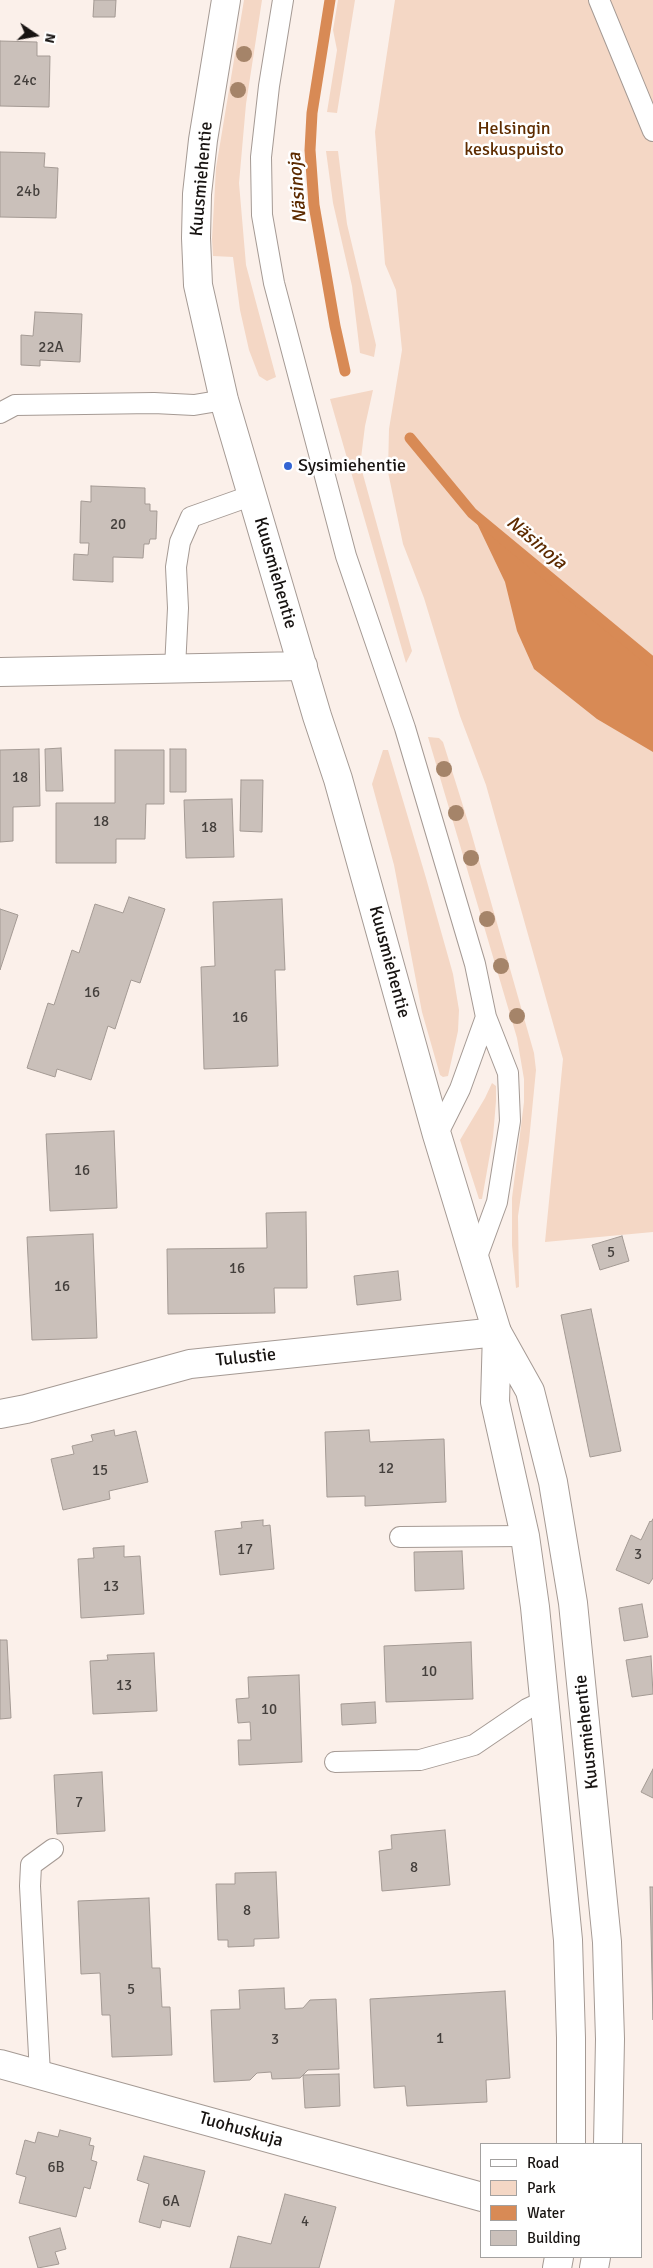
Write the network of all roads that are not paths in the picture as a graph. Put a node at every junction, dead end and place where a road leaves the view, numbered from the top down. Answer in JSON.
{"nodes":[{"id":1,"x":226,"y":0,"type":"edge"},
{"id":2,"x":283,"y":0,"type":"edge"},
{"id":3,"x":598,"y":0,"type":"edge"},
{"id":4,"x":653,"y":131,"type":"edge"},
{"id":5,"x":224,"y":400,"type":"junction"},
{"id":6,"x":5,"y":405,"type":"edge"},
{"id":7,"x":253,"y":495,"type":"junction"},
{"id":8,"x":303,"y":666,"type":"junction"},
{"id":9,"x":175,"y":668,"type":"junction"},
{"id":10,"x":0,"y":672,"type":"edge"},
{"id":11,"x":486,"y":1017,"type":"junction"},
{"id":12,"x":437,"y":1135,"type":"junction"},
{"id":13,"x":475,"y":1262,"type":"junction"},
{"id":14,"x":497,"y":1332,"type":"junction"},
{"id":15,"x":0,"y":1414,"type":"edge"},
{"id":16,"x":525,"y":1536,"type":"junction"},
{"id":17,"x":400,"y":1537,"type":"dead end"},
{"id":18,"x":546,"y":1700,"type":"junction"},
{"id":19,"x":335,"y":1762,"type":"dead end"},
{"id":20,"x":54,"y":1849,"type":"dead end"},
{"id":21,"x":0,"y":2064,"type":"edge"},
{"id":22,"x":40,"y":2074,"type":"junction"},
{"id":23,"x":570,"y":2143,"type":"edge"},
{"id":24,"x":608,"y":2143,"type":"edge"},
{"id":25,"x":480,"y":2196,"type":"edge"}],
"edges":[{"from":1,"to":5,"type":"main road","name":"Kuusmiehentie"},
{"from":2,"to":11,"type":"lane"},
{"from":3,"to":4,"type":"lane"},
{"from":5,"to":6,"type":"lane"},
{"from":5,"to":7,"type":"main road","name":"Kuusmiehentie"},
{"from":7,"to":8,"type":"main road","name":"Kuusmiehentie"},
{"from":7,"to":9,"type":"lane"},
{"from":8,"to":9,"type":"main road"},
{"from":8,"to":12,"type":"main road","name":"Kuusmiehentie"},
{"from":9,"to":10,"type":"main road"},
{"from":11,"to":12,"type":"lane"},
{"from":11,"to":13,"type":"lane"},
{"from":12,"to":13,"type":"main road","name":"Kuusmiehentie"},
{"from":13,"to":14,"type":"main road","name":"Kuusmiehentie"},
{"from":14,"to":15,"type":"main road","name":"Tulustie"},
{"from":14,"to":16,"type":"main road","name":"Kuusmiehentie"},
{"from":14,"to":24,"type":"main road","name":"Kuusmiehentie"},
{"from":16,"to":17,"type":"lane"},
{"from":16,"to":18,"type":"main road","name":"Kuusmiehentie"},
{"from":18,"to":19,"type":"lane"},
{"from":18,"to":23,"type":"main road","name":"Kuusmiehentie"},
{"from":20,"to":22,"type":"lane"},
{"from":21,"to":22,"type":"main road","name":"Tuohuskuja"},
{"from":22,"to":25,"type":"main road","name":"Tuohuskuja"}]}
